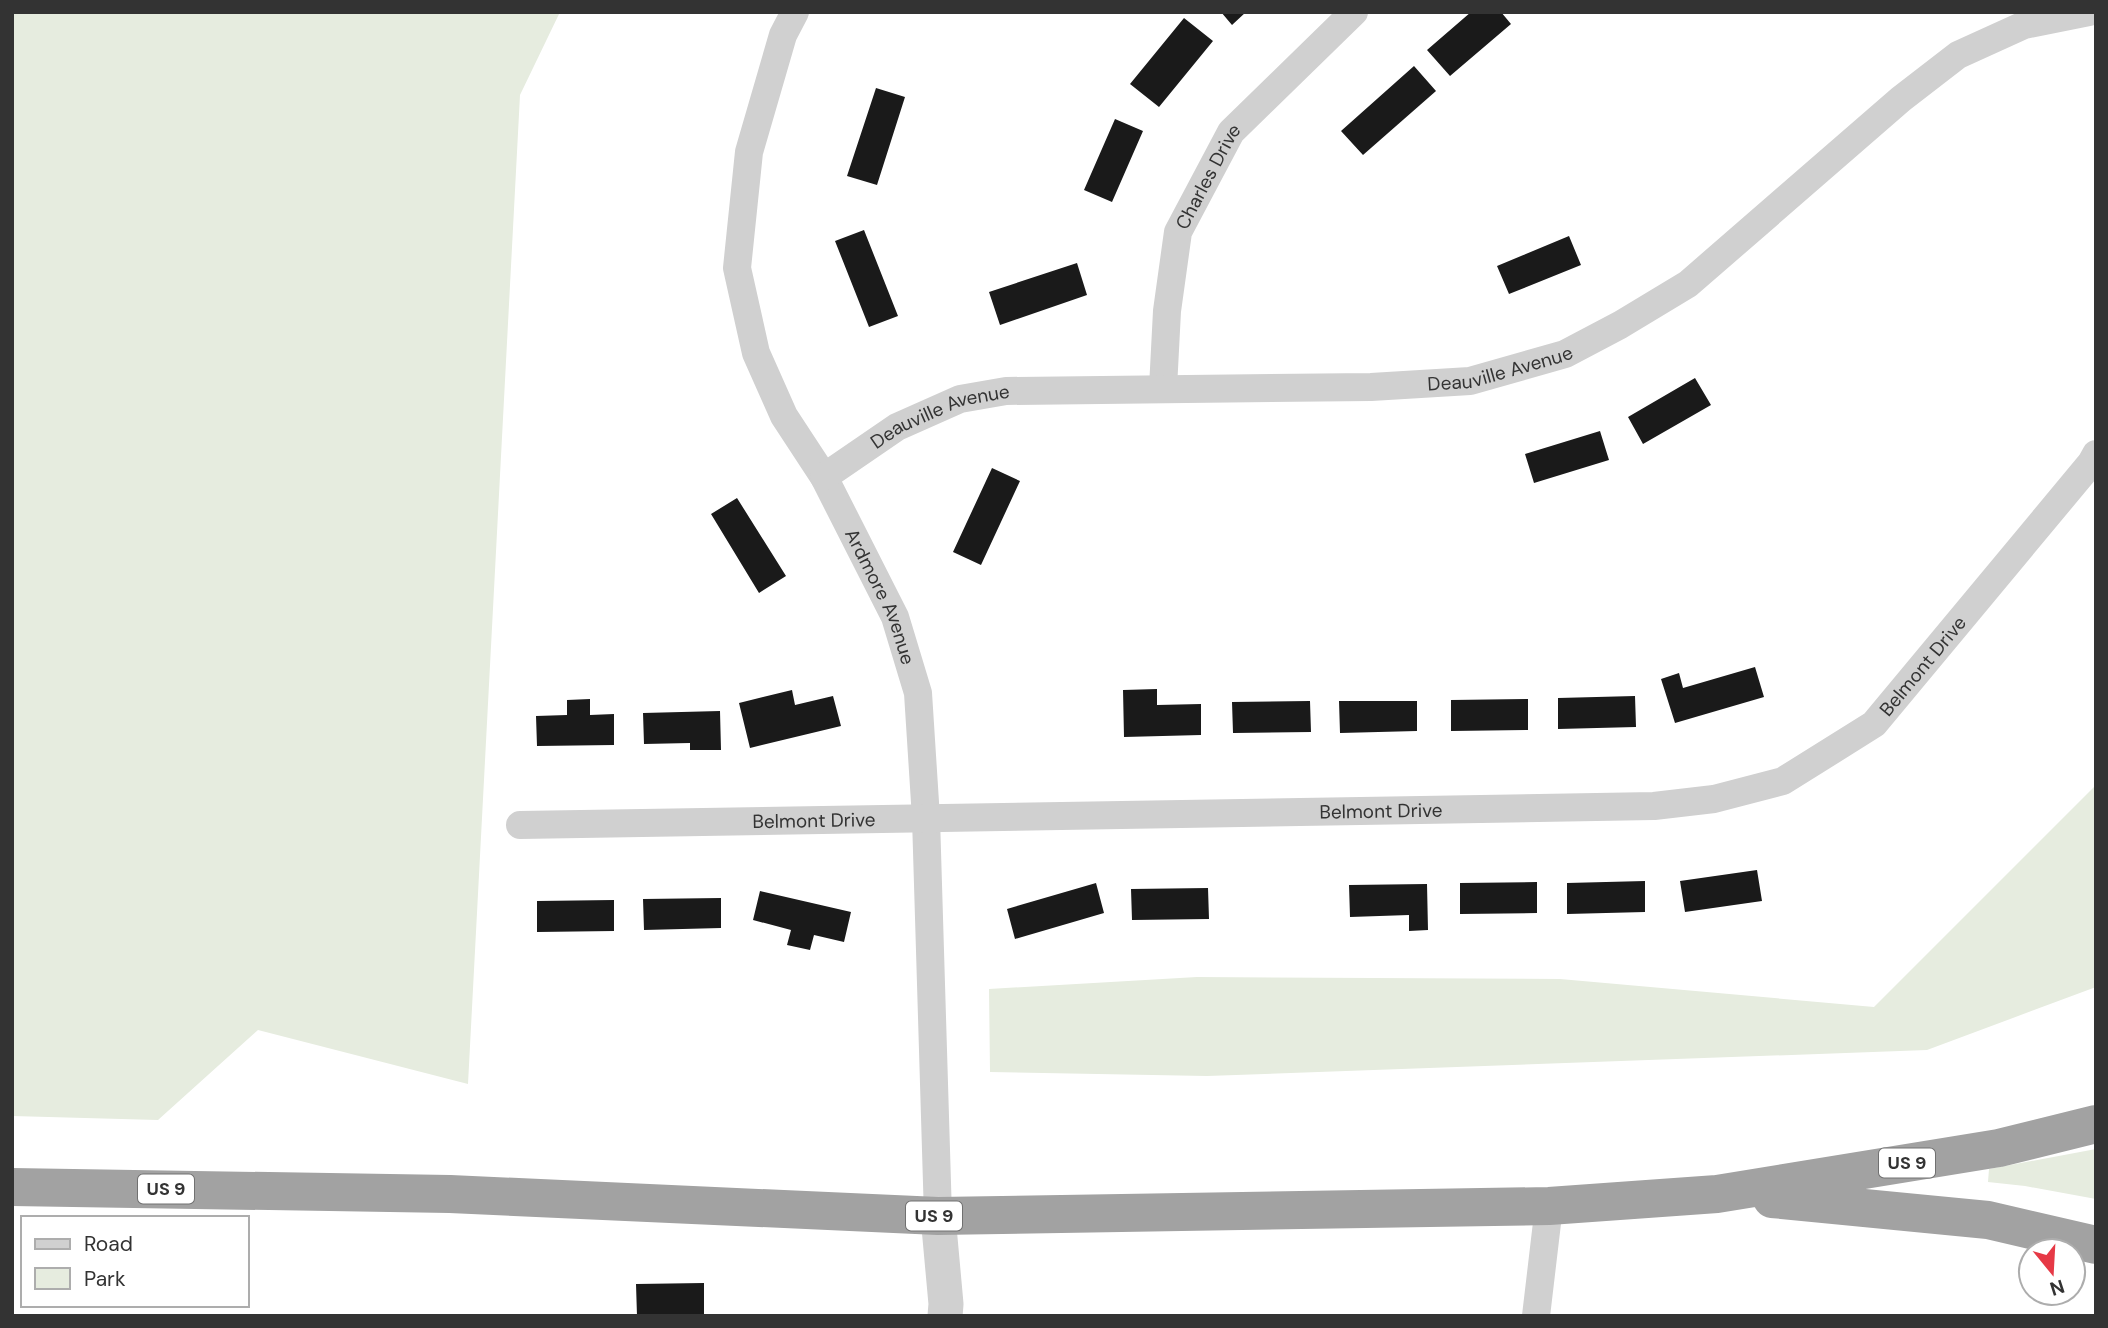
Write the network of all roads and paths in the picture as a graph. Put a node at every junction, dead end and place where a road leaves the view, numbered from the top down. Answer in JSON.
{"nodes":[{"id":1,"x":795,"y":12,"type":"edge"},
{"id":2,"x":1354,"y":12,"type":"edge"},
{"id":3,"x":2089,"y":12,"type":"edge"},
{"id":4,"x":1163,"y":388,"type":"junction"},
{"id":5,"x":2096,"y":454,"type":"edge"},
{"id":6,"x":824,"y":477,"type":"junction"},
{"id":7,"x":926,"y":818,"type":"junction"},
{"id":8,"x":520,"y":825,"type":"dead end"},
{"id":9,"x":2096,"y":1124,"type":"edge"},
{"id":10,"x":12,"y":1187,"type":"edge"},
{"id":11,"x":1717,"y":1194,"type":"junction"},
{"id":12,"x":1549,"y":1206,"type":"junction"},
{"id":13,"x":938,"y":1216,"type":"junction"},
{"id":14,"x":2096,"y":1245,"type":"edge"},
{"id":15,"x":945,"y":1316,"type":"edge"},
{"id":16,"x":1536,"y":1316,"type":"edge"}],
"edges":[{"from":1,"to":6,"type":"street","name":"Ardmore Avenue"},
{"from":2,"to":4,"type":"street","name":"Charles Drive"},
{"from":3,"to":4,"type":"street","name":"Deauville Avenue"},
{"from":4,"to":6,"type":"street","name":"Deauville Avenue"},
{"from":5,"to":7,"type":"street","name":"Belmont Drive"},
{"from":6,"to":7,"type":"street","name":"Ardmore Avenue"},
{"from":7,"to":8,"type":"street","name":"Belmont Drive"},
{"from":7,"to":13,"type":"street","name":"Ardmore Avenue"},
{"from":9,"to":11,"type":"highway","number":"US 9"},
{"from":10,"to":13,"type":"highway","number":"US 9"},
{"from":11,"to":12,"type":"highway","number":"US 9"},
{"from":11,"to":14,"type":"highway","number":"US 9"},
{"from":12,"to":13,"type":"highway","number":"US 9"},
{"from":12,"to":16,"type":"street"},
{"from":13,"to":15,"type":"street"}]}
